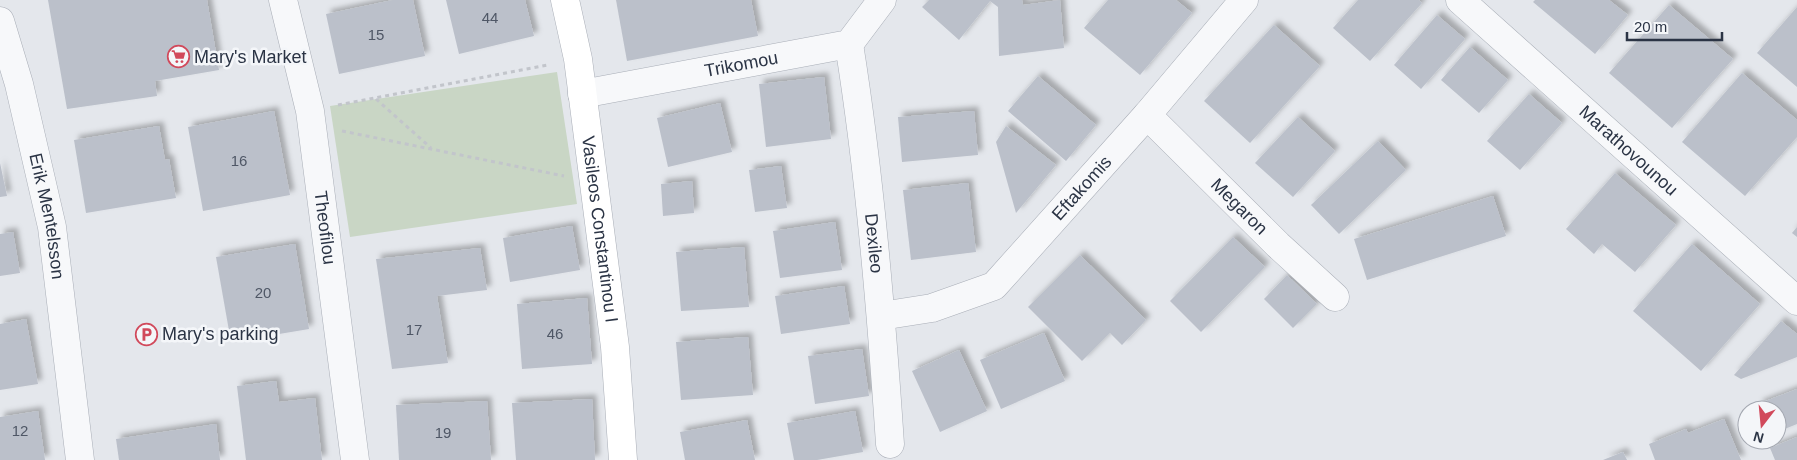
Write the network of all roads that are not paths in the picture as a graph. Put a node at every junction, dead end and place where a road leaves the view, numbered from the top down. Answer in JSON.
{"nodes":[{"id":1,"x":283,"y":0,"type":"edge"},
{"id":2,"x":565,"y":0,"type":"edge"},
{"id":3,"x":882,"y":0,"type":"edge"},
{"id":4,"x":1244,"y":0,"type":"edge"},
{"id":5,"x":1460,"y":0,"type":"edge"},
{"id":6,"x":0,"y":21,"type":"edge"},
{"id":7,"x":849,"y":44,"type":"junction"},
{"id":8,"x":582,"y":94,"type":"junction"},
{"id":9,"x":1147,"y":115,"type":"junction"},
{"id":10,"x":1335,"y":296,"type":"dead end"},
{"id":11,"x":1797,"y":301,"type":"edge"},
{"id":12,"x":881,"y":316,"type":"junction"},
{"id":13,"x":890,"y":444,"type":"dead end"},
{"id":14,"x":80,"y":460,"type":"edge"},
{"id":15,"x":355,"y":460,"type":"edge"},
{"id":16,"x":623,"y":460,"type":"edge"}],
"edges":[{"from":1,"to":15,"type":"street","name":"Theofilou"},
{"from":2,"to":8,"type":"main road","name":"Vasileos Constantinou I"},
{"from":3,"to":7,"type":"street"},
{"from":4,"to":9,"type":"street","name":"Eftakomis"},
{"from":5,"to":11,"type":"street","name":"Marathovounou"},
{"from":6,"to":14,"type":"street","name":"Erik Mentelsson"},
{"from":7,"to":8,"type":"street","name":"Trikomou"},
{"from":7,"to":12,"type":"street","name":"Dexileo"},
{"from":8,"to":16,"type":"main road","name":"Vasileos Constantinou I"},
{"from":9,"to":10,"type":"street","name":"Megaron"},
{"from":9,"to":12,"type":"street","name":"Eftakomis"},
{"from":12,"to":13,"type":"street","name":"Dexileo"}]}
